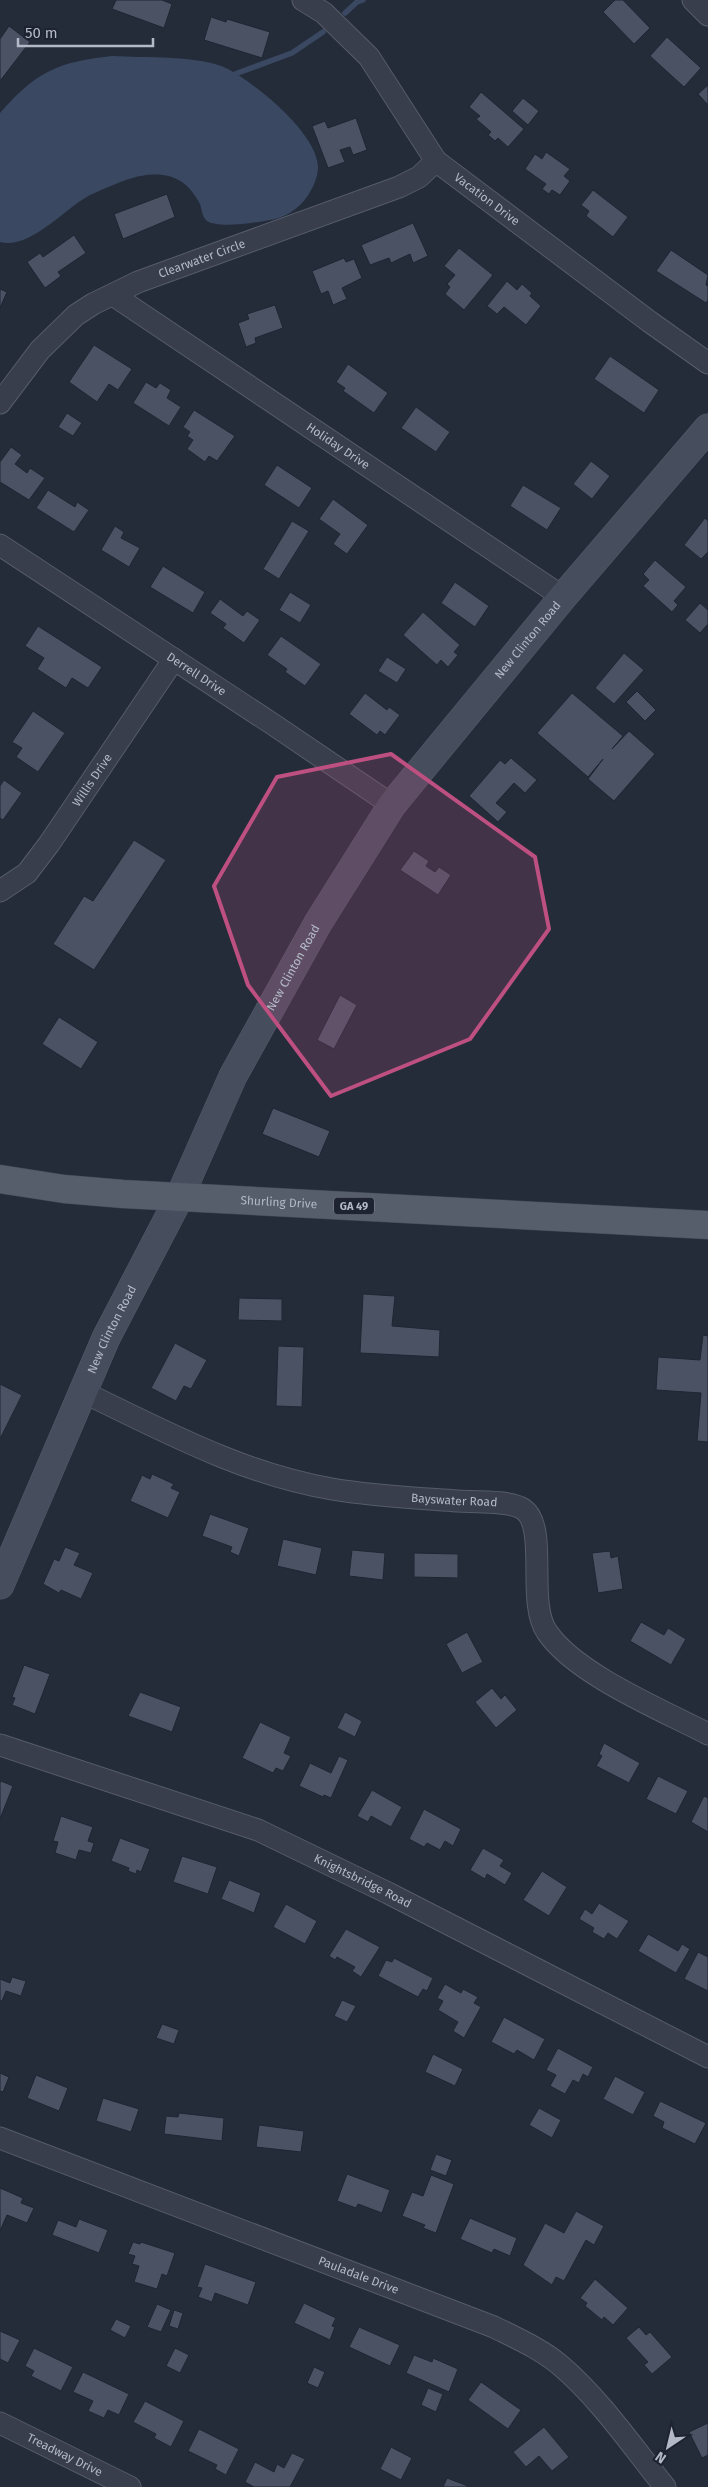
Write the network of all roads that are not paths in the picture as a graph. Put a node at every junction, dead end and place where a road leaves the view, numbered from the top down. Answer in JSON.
{"nodes":[{"id":1,"x":303,"y":0,"type":"edge"},
{"id":2,"x":694,"y":0,"type":"edge"},
{"id":3,"x":708,"y":15,"type":"edge"},
{"id":4,"x":436,"y":161,"type":"junction"},
{"id":5,"x":113,"y":295,"type":"junction"},
{"id":6,"x":708,"y":363,"type":"edge"},
{"id":7,"x":0,"y":403,"type":"edge"},
{"id":8,"x":708,"y":428,"type":"edge"},
{"id":9,"x":0,"y":545,"type":"edge"},
{"id":10,"x":563,"y":597,"type":"junction"},
{"id":11,"x":174,"y":659,"type":"junction"},
{"id":12,"x":392,"y":805,"type":"junction"},
{"id":13,"x":0,"y":891,"type":"edge"},
{"id":14,"x":0,"y":1179,"type":"edge"},
{"id":15,"x":179,"y":1198,"type":"junction"},
{"id":16,"x":708,"y":1224,"type":"edge"},
{"id":17,"x":83,"y":1392,"type":"junction"},
{"id":18,"x":0,"y":1585,"type":"edge"},
{"id":19,"x":708,"y":1734,"type":"edge"},
{"id":20,"x":0,"y":1745,"type":"edge"},
{"id":21,"x":708,"y":2057,"type":"edge"},
{"id":22,"x":0,"y":2138,"type":"edge"},
{"id":23,"x":0,"y":2423,"type":"edge"},
{"id":24,"x":130,"y":2487,"type":"edge"},
{"id":25,"x":665,"y":2487,"type":"edge"}],
"edges":[{"from":1,"to":4,"type":"street","name":"Vacation Drive"},
{"from":2,"to":3,"type":"street"},
{"from":4,"to":5,"type":"street","name":"Clearwater Circle"},
{"from":4,"to":6,"type":"street","name":"Vacation Drive"},
{"from":5,"to":7,"type":"street","name":"Clearwater Circle"},
{"from":5,"to":10,"type":"street","name":"Holiday Drive"},
{"from":8,"to":10,"type":"street","name":"New Clinton Road"},
{"from":9,"to":11,"type":"street","name":"Derrell Drive"},
{"from":10,"to":12,"type":"street","name":"New Clinton Road"},
{"from":11,"to":12,"type":"street","name":"Derrell Drive"},
{"from":11,"to":13,"type":"street","name":"Willis Drive"},
{"from":12,"to":15,"type":"street","name":"New Clinton Road"},
{"from":14,"to":15,"type":"main road","name":"Shurling Drive","number":"GA 49"},
{"from":15,"to":16,"type":"main road","name":"Shurling Drive","number":"GA 49"},
{"from":15,"to":17,"type":"street","name":"New Clinton Road"},
{"from":17,"to":18,"type":"street","name":"New Clinton Road"},
{"from":17,"to":19,"type":"street","name":"Bayswater Road"},
{"from":20,"to":21,"type":"street","name":"Knightsbridge Road"},
{"from":22,"to":25,"type":"street","name":"Pauladale Drive"},
{"from":23,"to":24,"type":"street","name":"Treadway Drive"}]}
